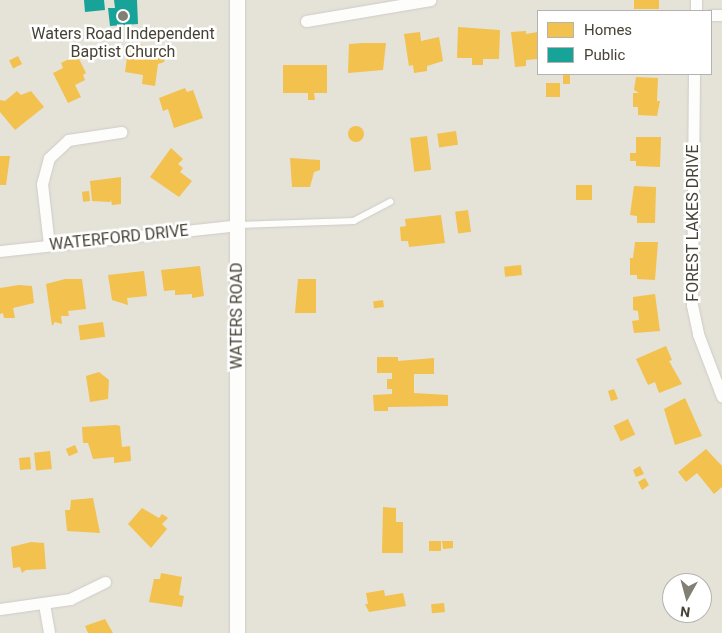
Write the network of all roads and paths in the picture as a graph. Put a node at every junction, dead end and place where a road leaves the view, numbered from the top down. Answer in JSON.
{"nodes":[{"id":1,"x":237,"y":0,"type":"edge"},
{"id":2,"x":430,"y":0,"type":"edge"},
{"id":3,"x":306,"y":21,"type":"dead end"},
{"id":4,"x":694,"y":75,"type":"edge"},
{"id":5,"x":121,"y":132,"type":"dead end"},
{"id":6,"x":390,"y":202,"type":"dead end"},
{"id":7,"x":238,"y":224,"type":"junction"},
{"id":8,"x":49,"y":245,"type":"junction"},
{"id":9,"x":0,"y":251,"type":"edge"},
{"id":10,"x":722,"y":397,"type":"edge"},
{"id":11,"x":105,"y":582,"type":"dead end"},
{"id":12,"x":44,"y":604,"type":"junction"},
{"id":13,"x":0,"y":609,"type":"edge"},
{"id":14,"x":50,"y":633,"type":"edge"},
{"id":15,"x":237,"y":633,"type":"edge"}],
"edges":[{"from":1,"to":7,"type":"street","name":"WATERS ROAD"},
{"from":2,"to":3,"type":"street"},
{"from":4,"to":10,"type":"street","name":"FOREST LAKES DRIVE"},
{"from":5,"to":8,"type":"street"},
{"from":6,"to":7,"type":"lane"},
{"from":7,"to":8,"type":"street","name":"WATERFORD DRIVE"},
{"from":7,"to":15,"type":"street","name":"WATERS ROAD"},
{"from":8,"to":9,"type":"street","name":"WATERFORD DRIVE"},
{"from":11,"to":12,"type":"street"},
{"from":12,"to":13,"type":"street"},
{"from":12,"to":14,"type":"street"}]}
